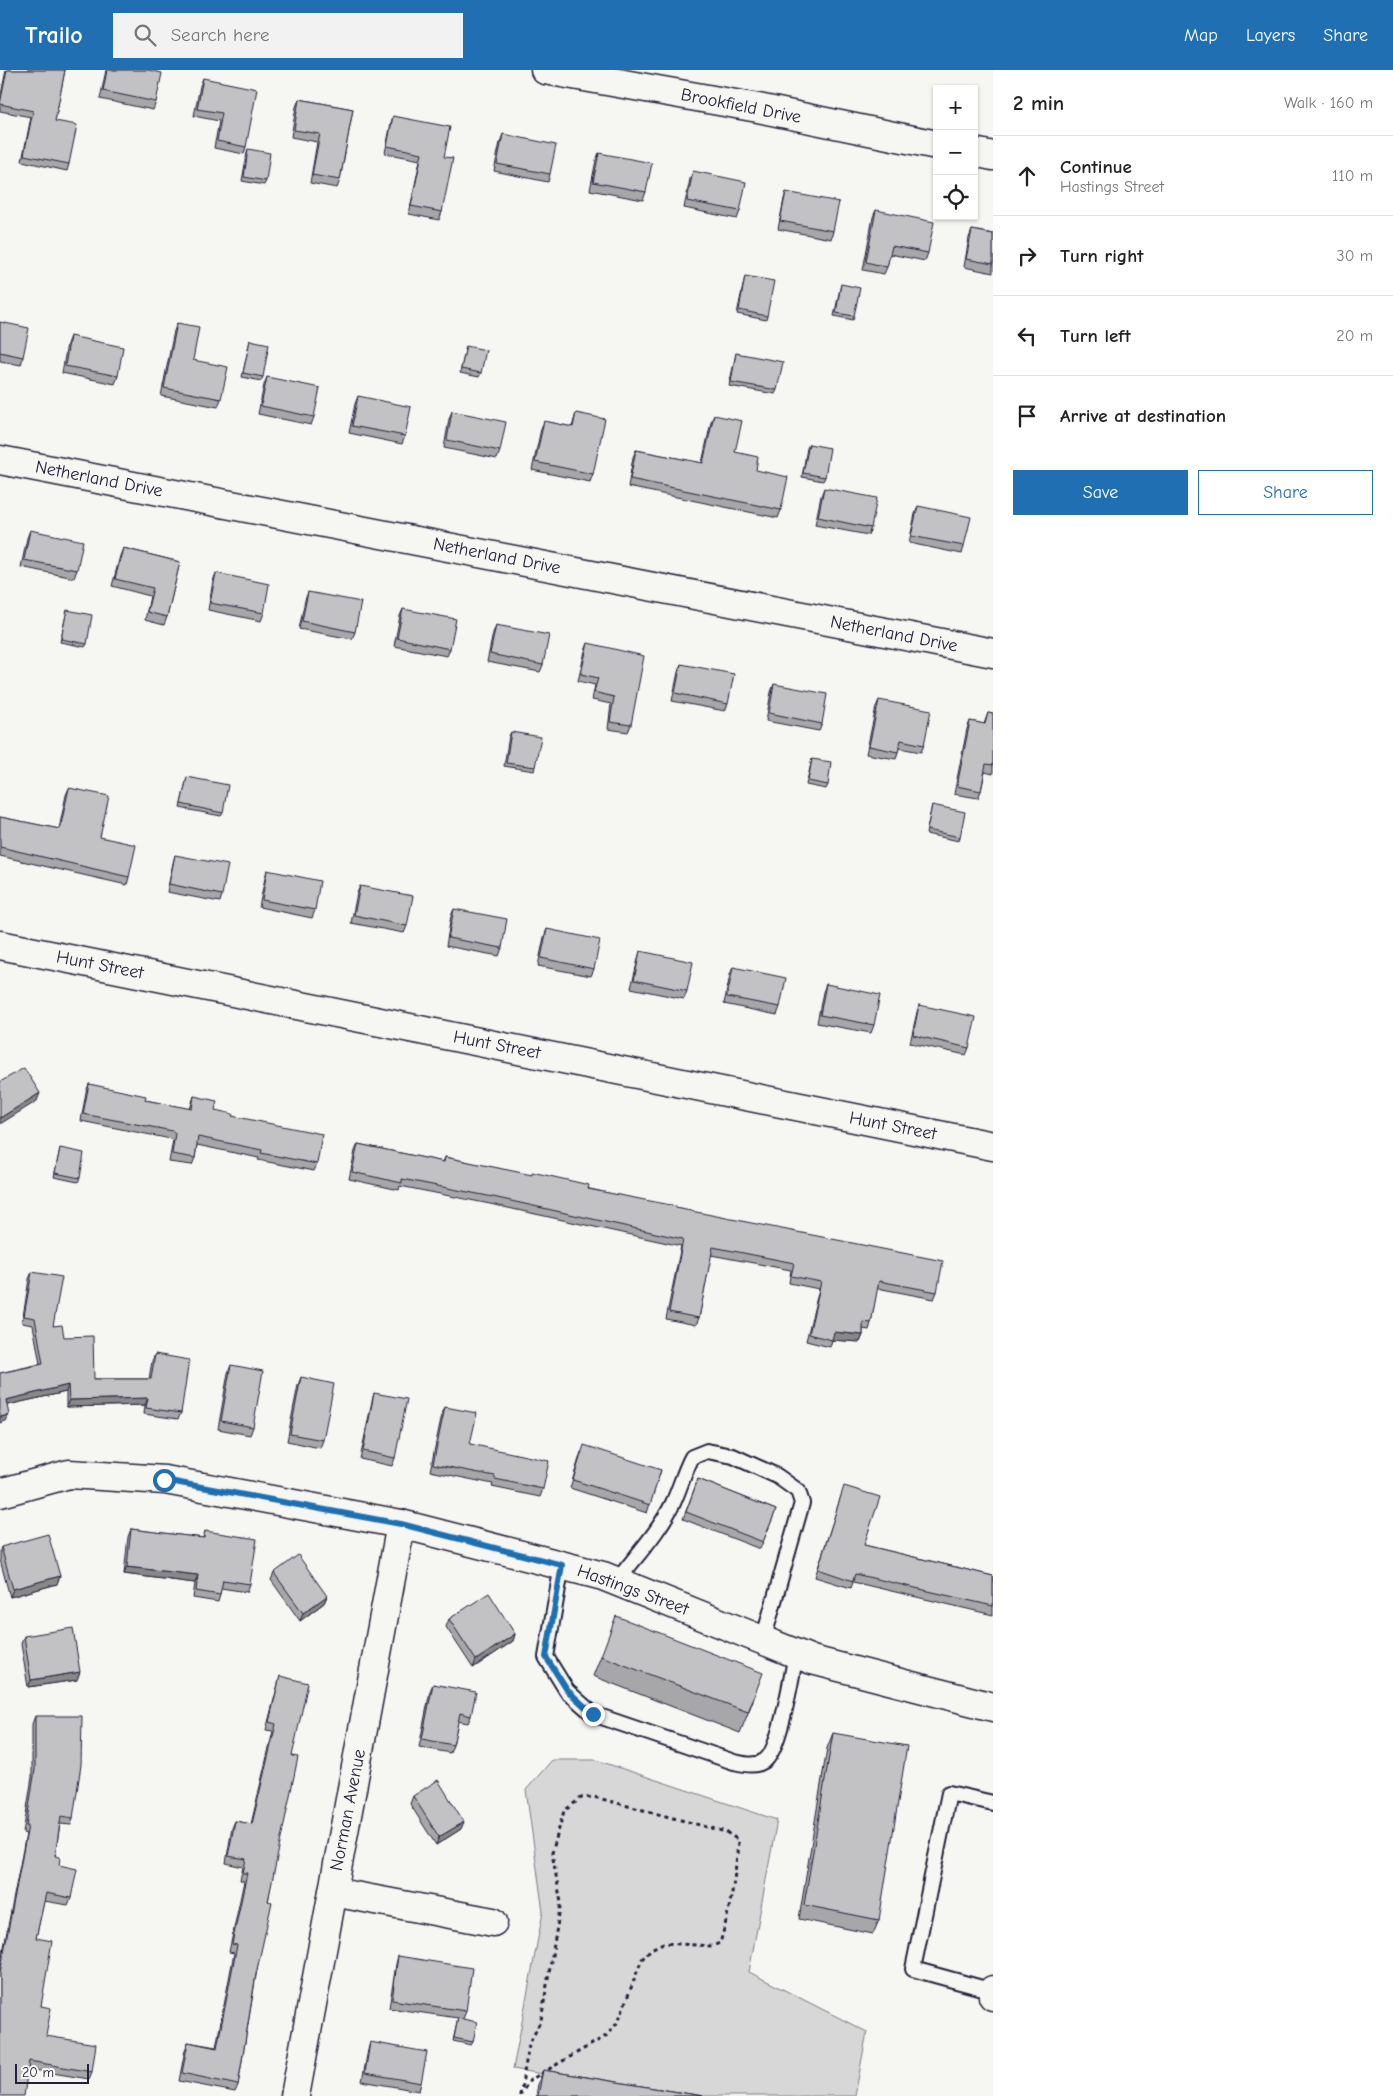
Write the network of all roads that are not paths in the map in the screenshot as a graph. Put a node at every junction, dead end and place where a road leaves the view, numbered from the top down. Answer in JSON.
{"nodes":[{"id":1,"x":546,"y":70,"type":"edge"},
{"id":2,"x":933,"y":144,"type":"edge"},
{"id":3,"x":978,"y":153,"type":"edge"},
{"id":4,"x":993,"y":156,"type":"edge"},
{"id":5,"x":0,"y":460,"type":"edge"},
{"id":6,"x":993,"y":653,"type":"edge"},
{"id":7,"x":0,"y":944,"type":"edge"},
{"id":8,"x":993,"y":1146,"type":"edge"},
{"id":9,"x":0,"y":1493,"type":"edge"},
{"id":10,"x":401,"y":1524,"type":"junction"},
{"id":11,"x":562,"y":1565,"type":"junction"},
{"id":12,"x":617,"y":1581,"type":"junction"},
{"id":13,"x":763,"y":1640,"type":"junction"},
{"id":14,"x":796,"y":1654,"type":"junction"},
{"id":15,"x":993,"y":1706,"type":"edge"},
{"id":16,"x":993,"y":1803,"type":"edge"},
{"id":17,"x":333,"y":1892,"type":"junction"},
{"id":18,"x":493,"y":1922,"type":"dead end"},
{"id":19,"x":993,"y":1991,"type":"edge"},
{"id":20,"x":993,"y":1996,"type":"edge"},
{"id":21,"x":295,"y":2096,"type":"edge"}],
"edges":[{"from":1,"to":2,"type":"street","name":"Brookfield Drive"},
{"from":3,"to":4,"type":"street"},
{"from":5,"to":6,"type":"street","name":"Netherland Drive"},
{"from":7,"to":8,"type":"street","name":"Hunt Street"},
{"from":9,"to":10,"type":"street","name":"Hastings Street"},
{"from":10,"to":11,"type":"street","name":"Hastings Street"},
{"from":10,"to":17,"type":"street","name":"Norman Avenue"},
{"from":11,"to":12,"type":"street","name":"Hastings Street"},
{"from":11,"to":14,"type":"lane"},
{"from":12,"to":13,"type":"street","name":"Hastings Street"},
{"from":12,"to":13,"type":"lane"},
{"from":13,"to":14,"type":"street","name":"Hastings Street"},
{"from":14,"to":15,"type":"street","name":"Hastings Street"},
{"from":16,"to":19,"type":"lane"},
{"from":17,"to":18,"type":"street"},
{"from":17,"to":21,"type":"street","name":"Norman Avenue"},
{"from":19,"to":20,"type":"street"}]}
